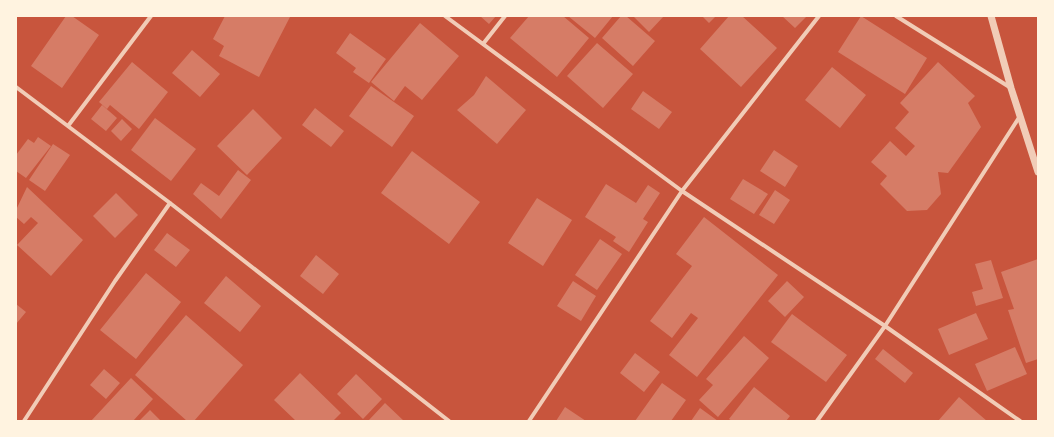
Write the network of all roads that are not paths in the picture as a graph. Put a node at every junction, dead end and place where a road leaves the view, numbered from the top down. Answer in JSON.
{"nodes":[{"id":1,"x":151,"y":16,"type":"edge"},
{"id":2,"x":445,"y":16,"type":"edge"},
{"id":3,"x":505,"y":16,"type":"edge"},
{"id":4,"x":819,"y":16,"type":"edge"},
{"id":5,"x":896,"y":16,"type":"edge"},
{"id":6,"x":991,"y":16,"type":"edge"},
{"id":7,"x":483,"y":44,"type":"junction"},
{"id":8,"x":16,"y":87,"type":"edge"},
{"id":9,"x":1011,"y":88,"type":"junction"},
{"id":10,"x":1020,"y":116,"type":"junction"},
{"id":11,"x":68,"y":126,"type":"junction"},
{"id":12,"x":1038,"y":172,"type":"edge"},
{"id":13,"x":682,"y":190,"type":"junction"},
{"id":14,"x":170,"y":203,"type":"junction"},
{"id":15,"x":885,"y":326,"type":"junction"},
{"id":16,"x":24,"y":421,"type":"edge"},
{"id":17,"x":449,"y":421,"type":"edge"},
{"id":18,"x":528,"y":421,"type":"edge"},
{"id":19,"x":817,"y":421,"type":"edge"},
{"id":20,"x":1020,"y":421,"type":"edge"}],
"edges":[{"from":1,"to":11,"type":"street"},
{"from":2,"to":7,"type":"street"},
{"from":3,"to":7,"type":"street"},
{"from":4,"to":13,"type":"street"},
{"from":5,"to":9,"type":"street"},
{"from":6,"to":9,"type":"street"},
{"from":7,"to":13,"type":"street"},
{"from":8,"to":11,"type":"street"},
{"from":9,"to":10,"type":"street"},
{"from":10,"to":12,"type":"street"},
{"from":10,"to":15,"type":"street"},
{"from":11,"to":14,"type":"street"},
{"from":13,"to":15,"type":"street"},
{"from":13,"to":18,"type":"street"},
{"from":14,"to":16,"type":"street"},
{"from":14,"to":17,"type":"street"},
{"from":15,"to":19,"type":"street"},
{"from":15,"to":20,"type":"street"}]}
